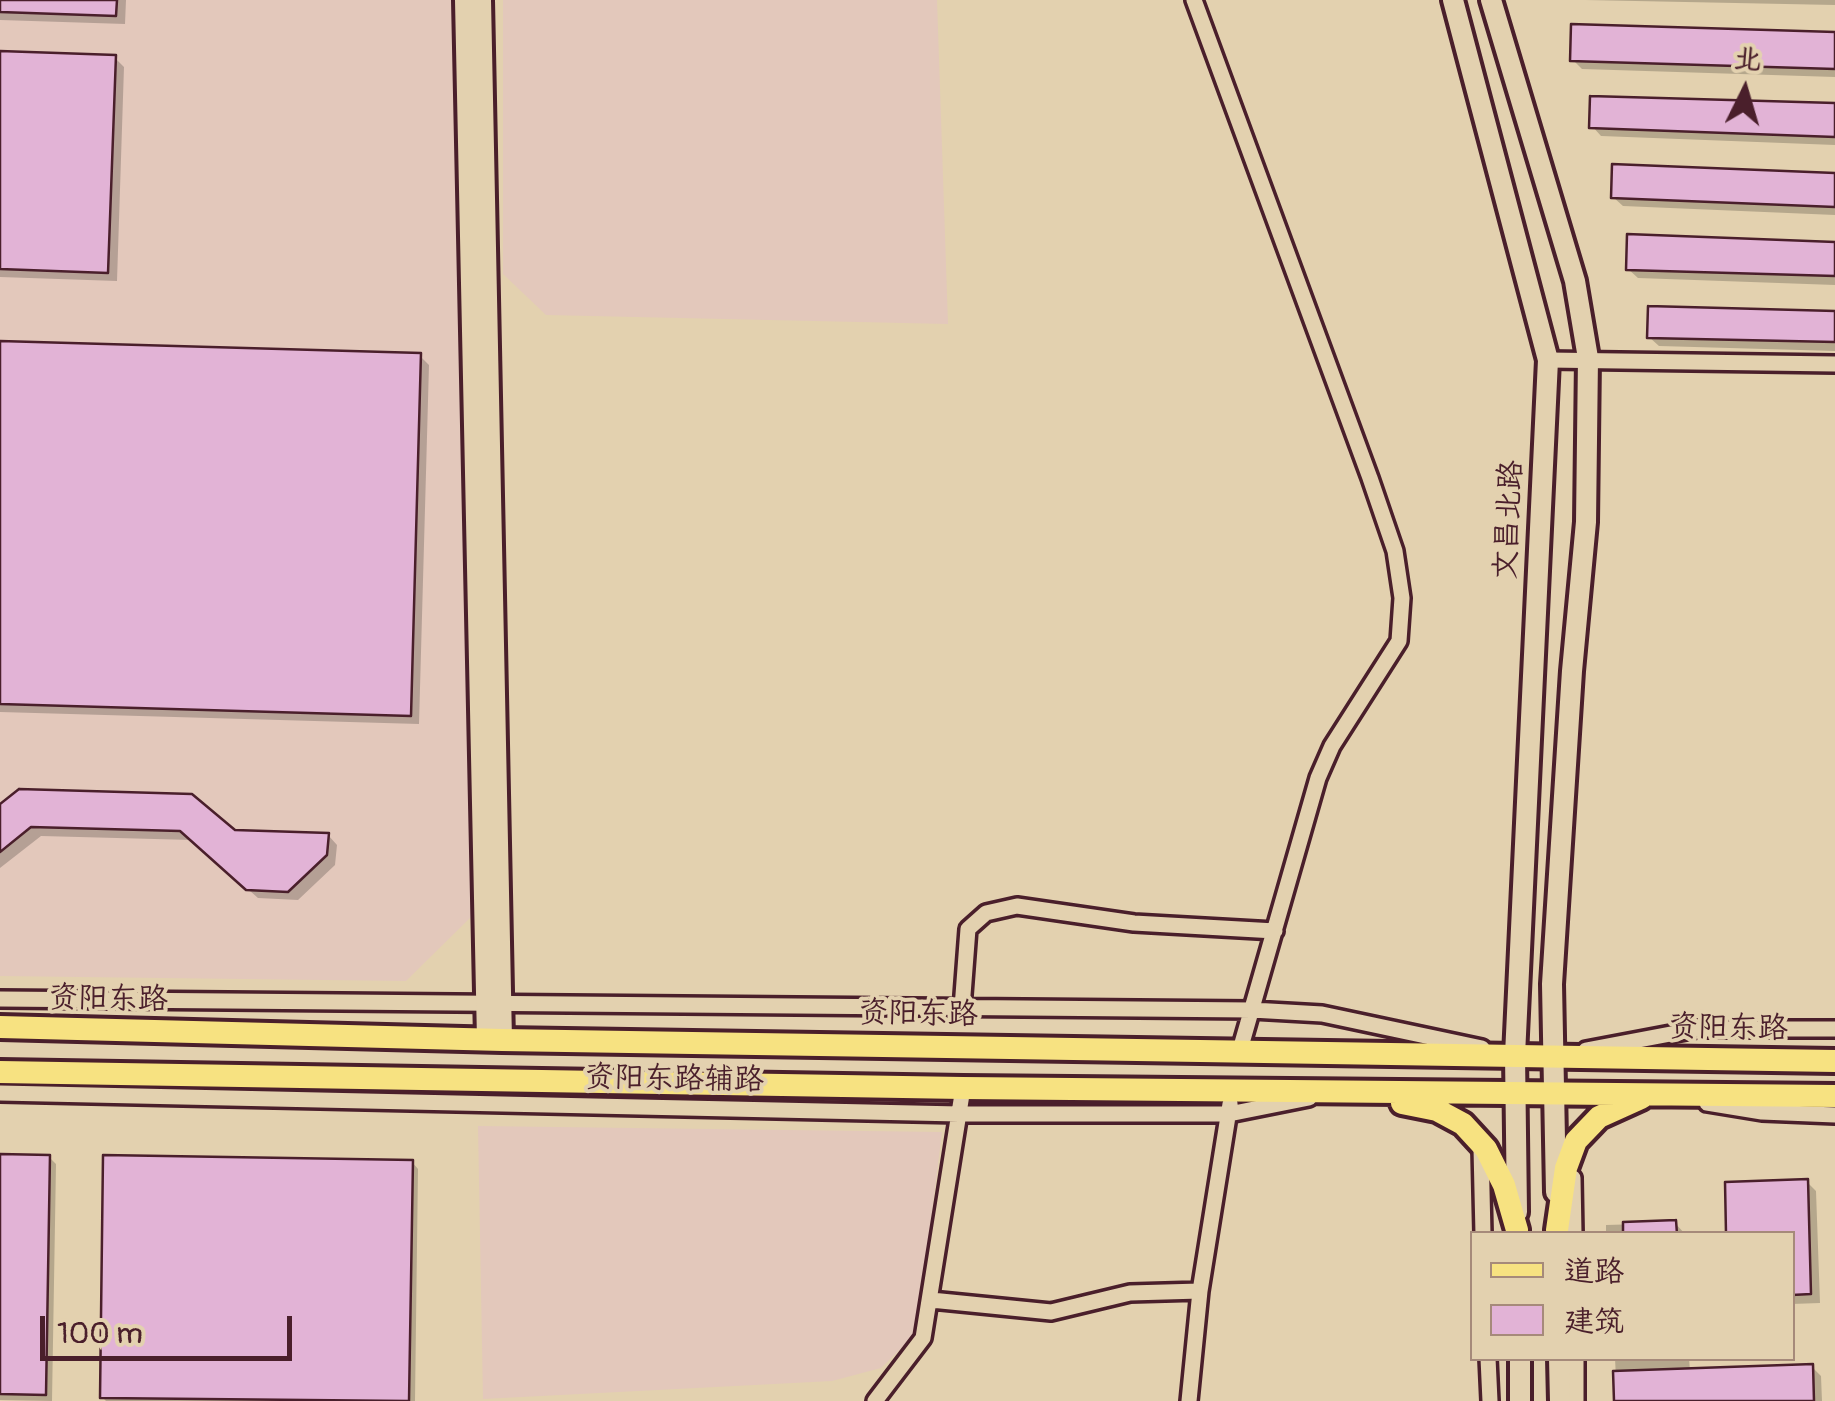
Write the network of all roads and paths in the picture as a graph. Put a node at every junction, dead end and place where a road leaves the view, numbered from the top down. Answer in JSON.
{"nodes":[{"id":1,"x":466,"y":0,"type":"edge"},
{"id":2,"x":481,"y":0,"type":"edge"},
{"id":3,"x":1194,"y":0,"type":"edge"},
{"id":4,"x":1453,"y":0,"type":"edge"},
{"id":5,"x":1491,"y":0,"type":"edge"},
{"id":6,"x":1588,"y":358,"type":"junction"},
{"id":7,"x":1548,"y":360,"type":"junction"},
{"id":8,"x":1835,"y":364,"type":"edge"},
{"id":9,"x":1275,"y":931,"type":"junction"},
{"id":10,"x":0,"y":999,"type":"edge"},
{"id":11,"x":100,"y":1000,"type":"junction"},
{"id":12,"x":494,"y":1005,"type":"junction"},
{"id":13,"x":962,"y":1008,"type":"junction"},
{"id":14,"x":1252,"y":1010,"type":"junction"},
{"id":15,"x":0,"y":1027,"type":"edge"},
{"id":16,"x":1835,"y":1029,"type":"edge"},
{"id":17,"x":100,"y":1030,"type":"junction"},
{"id":18,"x":495,"y":1039,"type":"junction"},
{"id":19,"x":1240,"y":1050,"type":"junction"},
{"id":20,"x":1516,"y":1055,"type":"junction"},
{"id":21,"x":1552,"y":1056,"type":"junction"},
{"id":22,"x":1835,"y":1061,"type":"edge"},
{"id":23,"x":0,"y":1072,"type":"edge"},
{"id":24,"x":75,"y":1084,"type":"junction"},
{"id":25,"x":963,"y":1088,"type":"junction"},
{"id":26,"x":462,"y":1091,"type":"junction"},
{"id":27,"x":1344,"y":1092,"type":"junction"},
{"id":28,"x":0,"y":1093,"type":"edge"},
{"id":29,"x":1515,"y":1093,"type":"junction"},
{"id":30,"x":1554,"y":1093,"type":"junction"},
{"id":31,"x":1649,"y":1094,"type":"junction"},
{"id":32,"x":1835,"y":1096,"type":"edge"},
{"id":33,"x":1230,"y":1102,"type":"junction"},
{"id":34,"x":959,"y":1114,"type":"junction"},
{"id":35,"x":1835,"y":1114,"type":"edge"},
{"id":36,"x":1481,"y":1144,"type":"junction"},
{"id":37,"x":1484,"y":1231,"type":"edge"},
{"id":38,"x":1517,"y":1231,"type":"edge"},
{"id":39,"x":1517,"y":1231,"type":"edge"},
{"id":40,"x":1563,"y":1231,"type":"edge"},
{"id":41,"x":1563,"y":1231,"type":"edge"},
{"id":42,"x":1200,"y":1291,"type":"junction"},
{"id":43,"x":931,"y":1300,"type":"junction"},
{"id":44,"x":1488,"y":1361,"type":"edge"},
{"id":45,"x":1520,"y":1361,"type":"edge"},
{"id":46,"x":1559,"y":1361,"type":"edge"},
{"id":47,"x":1576,"y":1361,"type":"edge"},
{"id":48,"x":875,"y":1401,"type":"edge"},
{"id":49,"x":1189,"y":1401,"type":"edge"},
{"id":50,"x":1490,"y":1401,"type":"edge"},
{"id":51,"x":1520,"y":1401,"type":"edge"},
{"id":52,"x":1560,"y":1401,"type":"edge"},
{"id":53,"x":1576,"y":1401,"type":"edge"}],
"edges":[{"from":1,"to":12,"type":"main road"},
{"from":2,"to":12,"type":"main road"},
{"from":3,"to":9,"type":"street"},
{"from":4,"to":7,"type":"main road","name":"文昌北路"},
{"from":5,"to":6,"type":"main road"},
{"from":6,"to":7,"type":"street"},
{"from":6,"to":8,"type":"street"},
{"from":6,"to":21,"type":"main road"},
{"from":7,"to":20,"type":"main road","name":"文昌北路"},
{"from":9,"to":13,"type":"street"},
{"from":9,"to":14,"type":"street"},
{"from":10,"to":11,"type":"street"},
{"from":11,"to":12,"type":"street"},
{"from":11,"to":17,"type":"street"},
{"from":12,"to":13,"type":"street"},
{"from":12,"to":18,"type":"main road"},
{"from":13,"to":14,"type":"street"},
{"from":14,"to":19,"type":"street"},
{"from":14,"to":20,"type":"street"},
{"from":15,"to":17,"type":"main road","name":"资阳东路"},
{"from":16,"to":21,"type":"street"},
{"from":17,"to":18,"type":"main road","name":"资阳东路"},
{"from":18,"to":19,"type":"main road","name":"资阳东路"},
{"from":19,"to":20,"type":"main road","name":"资阳东路"},
{"from":20,"to":21,"type":"main road","name":"资阳东路"},
{"from":20,"to":29,"type":"main road","name":"文昌北路"},
{"from":21,"to":22,"type":"main road","name":"资阳东路"},
{"from":21,"to":30,"type":"main road"},
{"from":23,"to":24,"type":"main road"},
{"from":24,"to":26,"type":"main road"},
{"from":24,"to":28,"type":"street"},
{"from":25,"to":26,"type":"main road"},
{"from":25,"to":33,"type":"main road"},
{"from":25,"to":34,"type":"street"},
{"from":26,"to":34,"type":"street","name":"资阳东路辅路"},
{"from":27,"to":29,"type":"main road"},
{"from":27,"to":33,"type":"main road"},
{"from":27,"to":36,"type":"main road"},
{"from":29,"to":30,"type":"main road"},
{"from":29,"to":38,"type":"main road","name":"文昌北路"},
{"from":30,"to":31,"type":"main road"},
{"from":30,"to":40,"type":"main road"},
{"from":31,"to":32,"type":"main road"},
{"from":31,"to":35,"type":"street"},
{"from":31,"to":41,"type":"main road"},
{"from":33,"to":34,"type":"street","name":"资阳东路辅路"},
{"from":33,"to":42,"type":"street"},
{"from":34,"to":43,"type":"street"},
{"from":36,"to":37,"type":"street"},
{"from":36,"to":39,"type":"main road"},
{"from":42,"to":43,"type":"street"},
{"from":42,"to":49,"type":"street"},
{"from":43,"to":48,"type":"street"},
{"from":44,"to":50,"type":"street"},
{"from":45,"to":51,"type":"main road"},
{"from":46,"to":52,"type":"main road"},
{"from":47,"to":53,"type":"street"}]}
